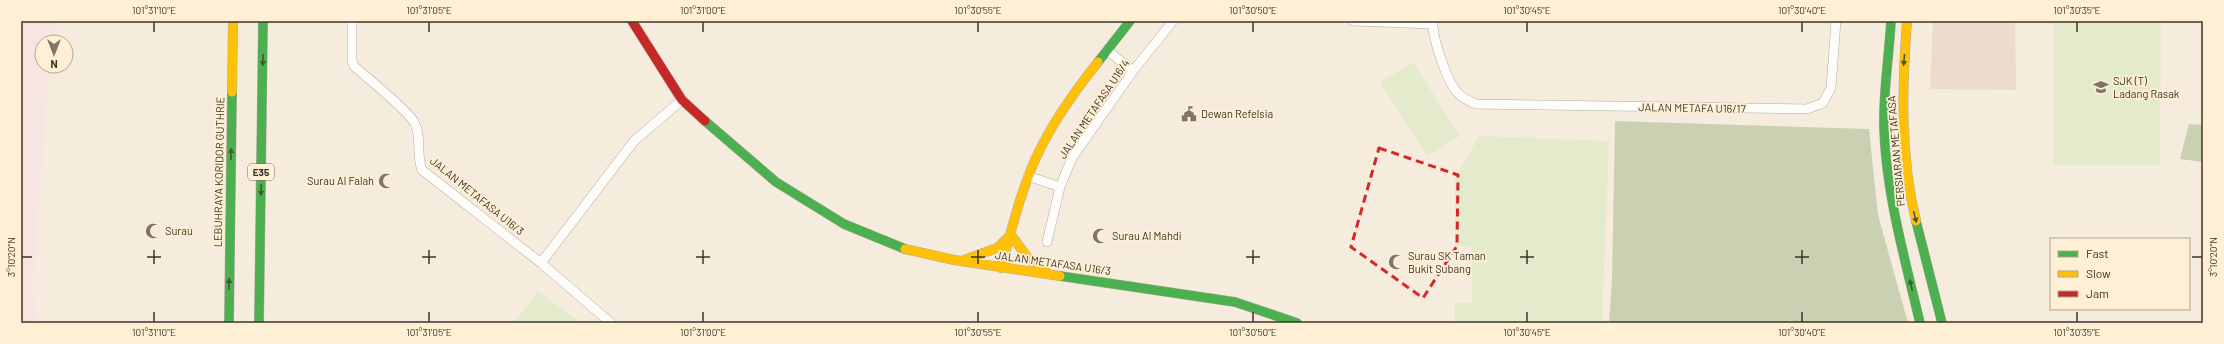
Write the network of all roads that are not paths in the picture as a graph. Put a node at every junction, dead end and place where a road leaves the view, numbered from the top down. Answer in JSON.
{"nodes":[{"id":1,"x":233,"y":21,"type":"edge"},
{"id":2,"x":263,"y":21,"type":"edge"},
{"id":3,"x":352,"y":21,"type":"edge"},
{"id":4,"x":632,"y":21,"type":"edge"},
{"id":5,"x":1130,"y":21,"type":"edge"},
{"id":6,"x":1354,"y":21,"type":"edge"},
{"id":7,"x":1836,"y":21,"type":"edge"},
{"id":8,"x":1891,"y":21,"type":"edge"},
{"id":9,"x":1907,"y":21,"type":"edge"},
{"id":10,"x":1171,"y":22,"type":"edge"},
{"id":11,"x":1399,"y":22,"type":"edge"},
{"id":12,"x":1433,"y":23,"type":"edge"},
{"id":13,"x":1107,"y":50,"type":"junction"},
{"id":14,"x":1133,"y":71,"type":"junction"},
{"id":15,"x":682,"y":100,"type":"junction"},
{"id":16,"x":1028,"y":176,"type":"junction"},
{"id":17,"x":1060,"y":187,"type":"junction"},
{"id":18,"x":1011,"y":235,"type":"junction"},
{"id":19,"x":1047,"y":242,"type":"dead end"},
{"id":20,"x":960,"y":261,"type":"junction"},
{"id":21,"x":541,"y":264,"type":"junction"},
{"id":22,"x":1002,"y":268,"type":"junction"},
{"id":23,"x":1052,"y":275,"type":"junction"},
{"id":24,"x":229,"y":323,"type":"edge"},
{"id":25,"x":258,"y":323,"type":"edge"},
{"id":26,"x":611,"y":323,"type":"edge"},
{"id":27,"x":1297,"y":323,"type":"edge"},
{"id":28,"x":1920,"y":323,"type":"edge"},
{"id":29,"x":1942,"y":323,"type":"edge"}],
"edges":[{"from":24,"to":1,"type":"main road","name":"LEBUHRAYA KORIDOR GUTHRIE","one_way":true},
{"from":2,"to":25,"type":"main road","number":"E35","one_way":true},
{"from":3,"to":21,"type":"street","name":"JALAN METAFASA U16/3"},
{"from":4,"to":15,"type":"main road","name":"JALAN METAFASA U16/3"},
{"from":5,"to":13,"type":"main road","name":"JALAN METAFASA U16/4"},
{"from":6,"to":11,"type":"street"},
{"from":7,"to":12,"type":"street","name":"JALAN METAFA U16/17"},
{"from":28,"to":8,"type":"main road","name":"PERSIARAN METAFASA","one_way":true},
{"from":9,"to":29,"type":"main road","name":"PERSIARAN METAFASA","one_way":true},
{"from":10,"to":14,"type":"street","name":"JALAN METAFASA U16/4"},
{"from":11,"to":12,"type":"street"},
{"from":13,"to":14,"type":"street"},
{"from":13,"to":16,"type":"main road","name":"JALAN METAFASA U16/4"},
{"from":14,"to":17,"type":"street","name":"JALAN METAFASA U16/4"},
{"from":15,"to":20,"type":"main road","name":"JALAN METAFASA U16/3"},
{"from":15,"to":21,"type":"street"},
{"from":16,"to":17,"type":"street"},
{"from":16,"to":18,"type":"main road","name":"JALAN METAFASA U16/4"},
{"from":17,"to":19,"type":"street","name":"JALAN METAFASA U16/4"},
{"from":18,"to":20,"type":"main road"},
{"from":18,"to":22,"type":"main road","name":"JALAN METAFASA U16/4"},
{"from":18,"to":23,"type":"main road"},
{"from":20,"to":22,"type":"main road","name":"JALAN METAFASA U16/3"},
{"from":21,"to":26,"type":"street","name":"JALAN METAFASA U16/3"},
{"from":22,"to":23,"type":"main road","name":"JALAN METAFASA U16/3"},
{"from":23,"to":27,"type":"main road","name":"JALAN METAFASA U16/3"}]}
